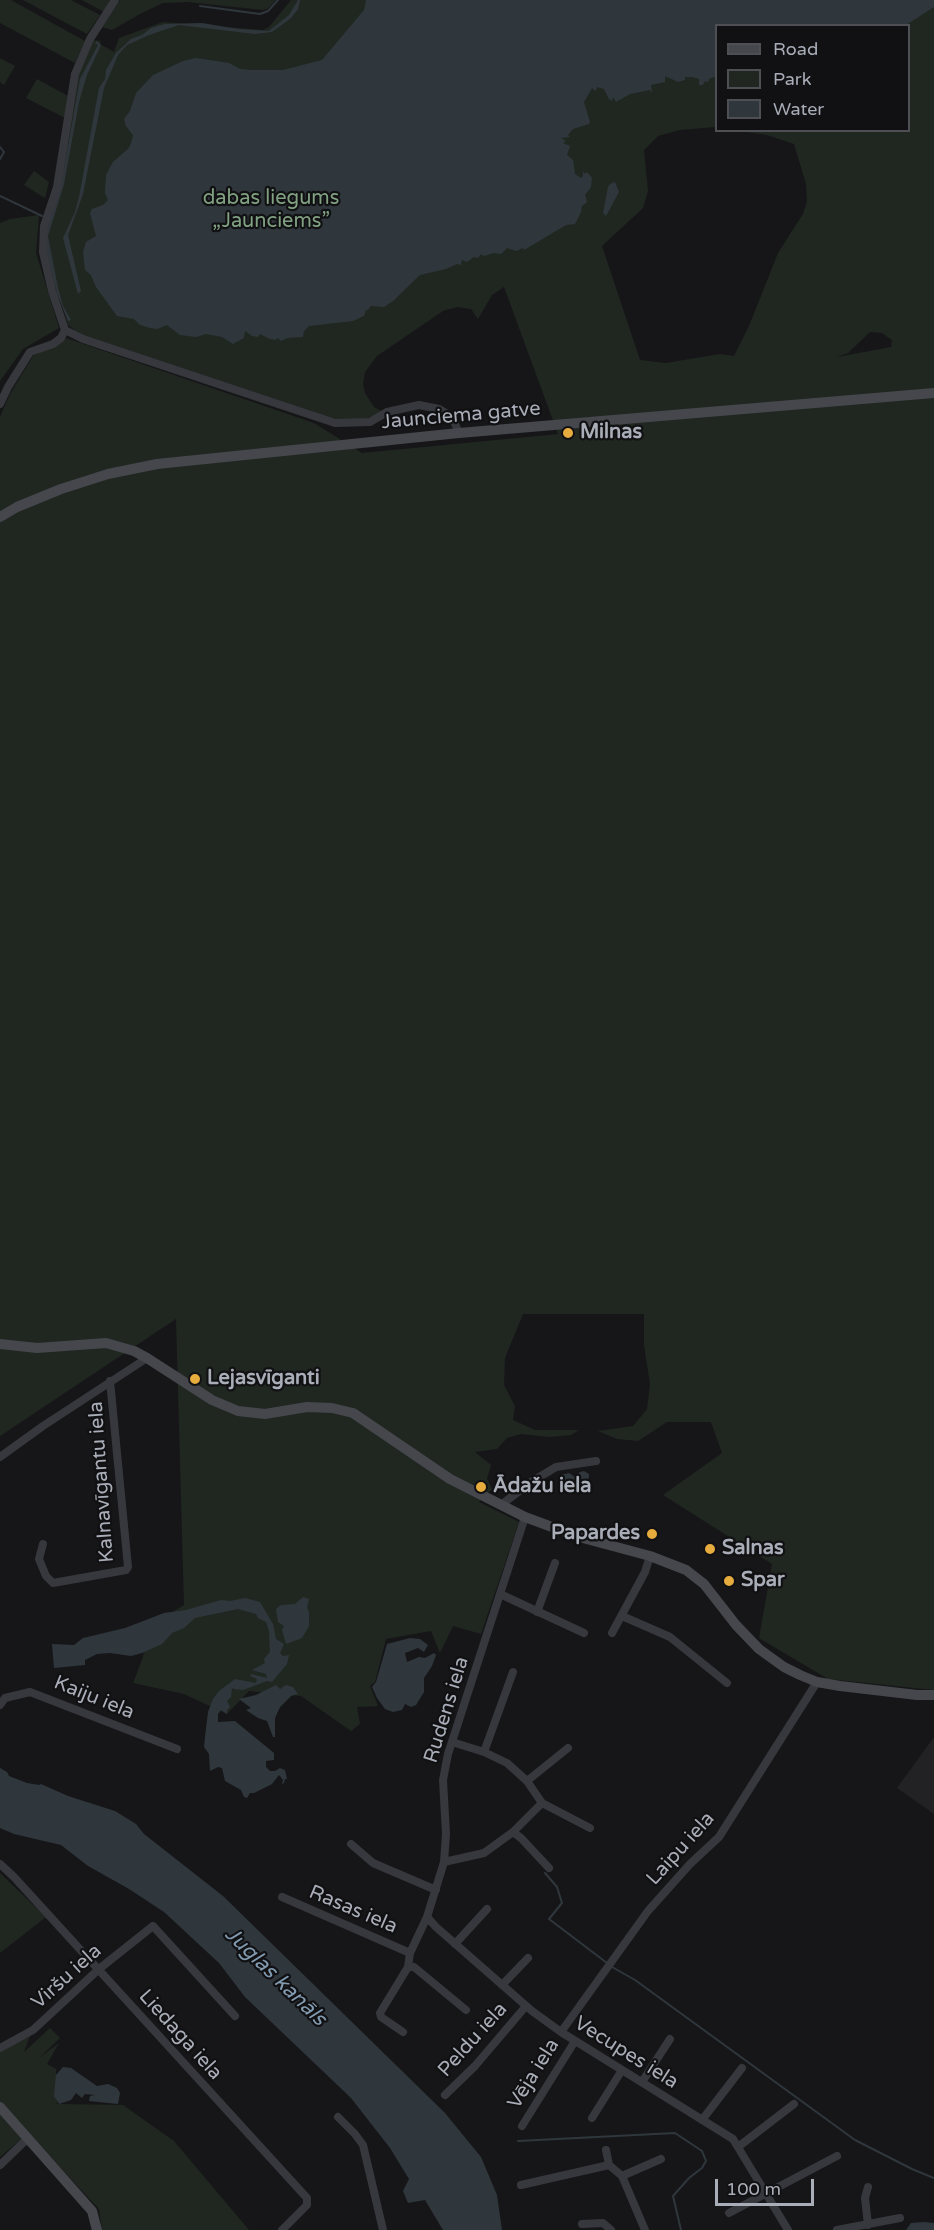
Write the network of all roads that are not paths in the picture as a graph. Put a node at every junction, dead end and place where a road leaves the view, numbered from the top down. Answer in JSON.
{"nodes":[{"id":1,"x":114,"y":0,"type":"edge"},
{"id":2,"x":65,"y":330,"type":"junction"},
{"id":3,"x":934,"y":393,"type":"edge"},
{"id":4,"x":0,"y":404,"type":"edge"},
{"id":5,"x":459,"y":433,"type":"junction"},
{"id":6,"x":0,"y":517,"type":"edge"},
{"id":7,"x":0,"y":1344,"type":"edge"},
{"id":8,"x":147,"y":1358,"type":"junction"},
{"id":9,"x":110,"y":1382,"type":"junction"},
{"id":10,"x":0,"y":1457,"type":"edge"},
{"id":11,"x":596,"y":1461,"type":"dead end"},
{"id":12,"x":496,"y":1503,"type":"junction"},
{"id":13,"x":525,"y":1517,"type":"junction"},
{"id":14,"x":43,"y":1544,"type":"dead end"},
{"id":15,"x":651,"y":1556,"type":"junction"},
{"id":16,"x":555,"y":1563,"type":"dead end"},
{"id":17,"x":500,"y":1594,"type":"junction"},
{"id":18,"x":537,"y":1612,"type":"junction"},
{"id":19,"x":622,"y":1616,"type":"junction"},
{"id":20,"x":584,"y":1633,"type":"dead end"},
{"id":21,"x":612,"y":1633,"type":"dead end"},
{"id":22,"x":513,"y":1672,"type":"dead end"},
{"id":23,"x":817,"y":1682,"type":"junction"},
{"id":24,"x":727,"y":1683,"type":"dead end"},
{"id":25,"x":934,"y":1695,"type":"edge"},
{"id":26,"x":0,"y":1705,"type":"edge"},
{"id":27,"x":452,"y":1742,"type":"junction"},
{"id":28,"x":568,"y":1748,"type":"dead end"},
{"id":29,"x":177,"y":1749,"type":"dead end"},
{"id":30,"x":484,"y":1752,"type":"junction"},
{"id":31,"x":527,"y":1781,"type":"junction"},
{"id":32,"x":542,"y":1803,"type":"junction"},
{"id":33,"x":590,"y":1828,"type":"dead end"},
{"id":34,"x":513,"y":1832,"type":"junction"},
{"id":35,"x":351,"y":1844,"type":"dead end"},
{"id":36,"x":444,"y":1862,"type":"junction"},
{"id":37,"x":0,"y":1864,"type":"edge"},
{"id":38,"x":549,"y":1868,"type":"dead end"},
{"id":39,"x":436,"y":1890,"type":"junction"},
{"id":40,"x":282,"y":1897,"type":"dead end"},
{"id":41,"x":487,"y":1910,"type":"dead end"},
{"id":42,"x":427,"y":1917,"type":"junction"},
{"id":43,"x":455,"y":1944,"type":"junction"},
{"id":44,"x":410,"y":1953,"type":"junction"},
{"id":45,"x":528,"y":1958,"type":"dead end"},
{"id":46,"x":408,"y":1967,"type":"junction"},
{"id":47,"x":99,"y":1969,"type":"junction"},
{"id":48,"x":502,"y":1985,"type":"junction"},
{"id":49,"x":526,"y":2006,"type":"junction"},
{"id":50,"x":466,"y":2010,"type":"dead end"},
{"id":51,"x":235,"y":2016,"type":"dead end"},
{"id":52,"x":403,"y":2032,"type":"dead end"},
{"id":53,"x":561,"y":2032,"type":"junction"},
{"id":54,"x":670,"y":2039,"type":"dead end"},
{"id":55,"x":575,"y":2041,"type":"junction"},
{"id":56,"x":0,"y":2048,"type":"edge"},
{"id":57,"x":742,"y":2068,"type":"dead end"},
{"id":58,"x":622,"y":2070,"type":"junction"},
{"id":59,"x":642,"y":2082,"type":"junction"},
{"id":60,"x":445,"y":2096,"type":"dead end"},
{"id":61,"x":794,"y":2104,"type":"dead end"},
{"id":62,"x":0,"y":2107,"type":"edge"},
{"id":63,"x":338,"y":2117,"type":"dead end"},
{"id":64,"x":592,"y":2118,"type":"dead end"},
{"id":65,"x":702,"y":2120,"type":"junction"},
{"id":66,"x":522,"y":2126,"type":"dead end"},
{"id":67,"x":27,"y":2139,"type":"junction"},
{"id":68,"x":738,"y":2147,"type":"junction"},
{"id":69,"x":606,"y":2150,"type":"dead end"},
{"id":70,"x":837,"y":2156,"type":"dead end"},
{"id":71,"x":661,"y":2158,"type":"dead end"},
{"id":72,"x":0,"y":2165,"type":"edge"},
{"id":73,"x":609,"y":2165,"type":"junction"},
{"id":74,"x":622,"y":2176,"type":"junction"},
{"id":75,"x":521,"y":2185,"type":"dead end"},
{"id":76,"x":868,"y":2187,"type":"dead end"},
{"id":77,"x":766,"y":2192,"type":"junction"},
{"id":78,"x":729,"y":2213,"type":"dead end"},
{"id":79,"x":900,"y":2218,"type":"dead end"},
{"id":80,"x":582,"y":2224,"type":"dead end"},
{"id":81,"x":868,"y":2225,"type":"junction"},
{"id":82,"x":97,"y":2230,"type":"edge"},
{"id":83,"x":282,"y":2230,"type":"edge"},
{"id":84,"x":383,"y":2230,"type":"edge"},
{"id":85,"x":611,"y":2230,"type":"edge"},
{"id":86,"x":645,"y":2230,"type":"edge"},
{"id":87,"x":788,"y":2230,"type":"edge"},
{"id":88,"x":837,"y":2230,"type":"edge"}],
"edges":[{"from":1,"to":2,"type":"street"},
{"from":2,"to":4,"type":"street"},
{"from":2,"to":5,"type":"street"},
{"from":3,"to":5,"type":"street","name":"Jaunciema gatve"},
{"from":5,"to":6,"type":"street","name":"Jaunciema gatve"},
{"from":7,"to":8,"type":"street"},
{"from":8,"to":9,"type":"street"},
{"from":8,"to":12,"type":"street"},
{"from":9,"to":10,"type":"street"},
{"from":9,"to":14,"type":"street","name":"Kalnavīgantu iela"},
{"from":11,"to":12,"type":"street"},
{"from":12,"to":13,"type":"street"},
{"from":13,"to":15,"type":"street"},
{"from":13,"to":17,"type":"street","name":"Rudens iela"},
{"from":15,"to":19,"type":"street"},
{"from":15,"to":23,"type":"street"},
{"from":16,"to":18,"type":"street"},
{"from":17,"to":18,"type":"street"},
{"from":17,"to":27,"type":"street","name":"Rudens iela"},
{"from":18,"to":20,"type":"street"},
{"from":19,"to":21,"type":"street"},
{"from":19,"to":24,"type":"street"},
{"from":22,"to":30,"type":"street"},
{"from":23,"to":25,"type":"street"},
{"from":23,"to":53,"type":"street","name":"Laipu iela"},
{"from":26,"to":29,"type":"street","name":"Kaiju iela"},
{"from":27,"to":30,"type":"street"},
{"from":27,"to":36,"type":"street","name":"Rudens iela"},
{"from":28,"to":31,"type":"street"},
{"from":30,"to":31,"type":"street"},
{"from":31,"to":32,"type":"street"},
{"from":32,"to":33,"type":"street"},
{"from":32,"to":34,"type":"street"},
{"from":34,"to":36,"type":"street"},
{"from":34,"to":38,"type":"street"},
{"from":35,"to":39,"type":"street"},
{"from":36,"to":39,"type":"street","name":"Rudens iela"},
{"from":37,"to":47,"type":"street","name":"Liedaga iela"},
{"from":39,"to":42,"type":"street","name":"Rudens iela"},
{"from":40,"to":44,"type":"street","name":"Rasas iela"},
{"from":41,"to":43,"type":"street"},
{"from":42,"to":43,"type":"street","name":"Vecupes iela"},
{"from":42,"to":44,"type":"street","name":"Rudens iela"},
{"from":43,"to":48,"type":"street","name":"Vecupes iela"},
{"from":44,"to":46,"type":"street","name":"Rudens iela"},
{"from":45,"to":48,"type":"street"},
{"from":46,"to":50,"type":"street"},
{"from":46,"to":52,"type":"street","name":"Rudens iela"},
{"from":47,"to":51,"type":"street","name":"Viršu iela"},
{"from":47,"to":56,"type":"street","name":"Viršu iela"},
{"from":47,"to":83,"type":"street","name":"Liedaga iela"},
{"from":48,"to":49,"type":"street","name":"Vecupes iela"},
{"from":49,"to":53,"type":"street","name":"Vecupes iela"},
{"from":49,"to":60,"type":"street","name":"Peldu iela"},
{"from":53,"to":55,"type":"street","name":"Vecupes iela"},
{"from":54,"to":59,"type":"street"},
{"from":55,"to":58,"type":"street","name":"Vecupes iela"},
{"from":55,"to":66,"type":"street","name":"Vēja iela"},
{"from":57,"to":65,"type":"street"},
{"from":58,"to":59,"type":"street","name":"Vecupes iela"},
{"from":58,"to":64,"type":"street"},
{"from":59,"to":65,"type":"street","name":"Vecupes iela"},
{"from":61,"to":68,"type":"street"},
{"from":62,"to":67,"type":"street"},
{"from":63,"to":84,"type":"street"},
{"from":65,"to":68,"type":"street","name":"Vecupes iela"},
{"from":67,"to":72,"type":"street"},
{"from":67,"to":82,"type":"street"},
{"from":68,"to":77,"type":"street","name":"Vecupes iela"},
{"from":69,"to":73,"type":"street"},
{"from":70,"to":77,"type":"street"},
{"from":71,"to":74,"type":"street"},
{"from":73,"to":74,"type":"street"},
{"from":73,"to":75,"type":"street"},
{"from":74,"to":86,"type":"street"},
{"from":76,"to":81,"type":"street"},
{"from":77,"to":78,"type":"street"},
{"from":77,"to":87,"type":"street","name":"Vecupes iela"},
{"from":79,"to":81,"type":"street"},
{"from":80,"to":85,"type":"street"},
{"from":81,"to":88,"type":"street"}]}
